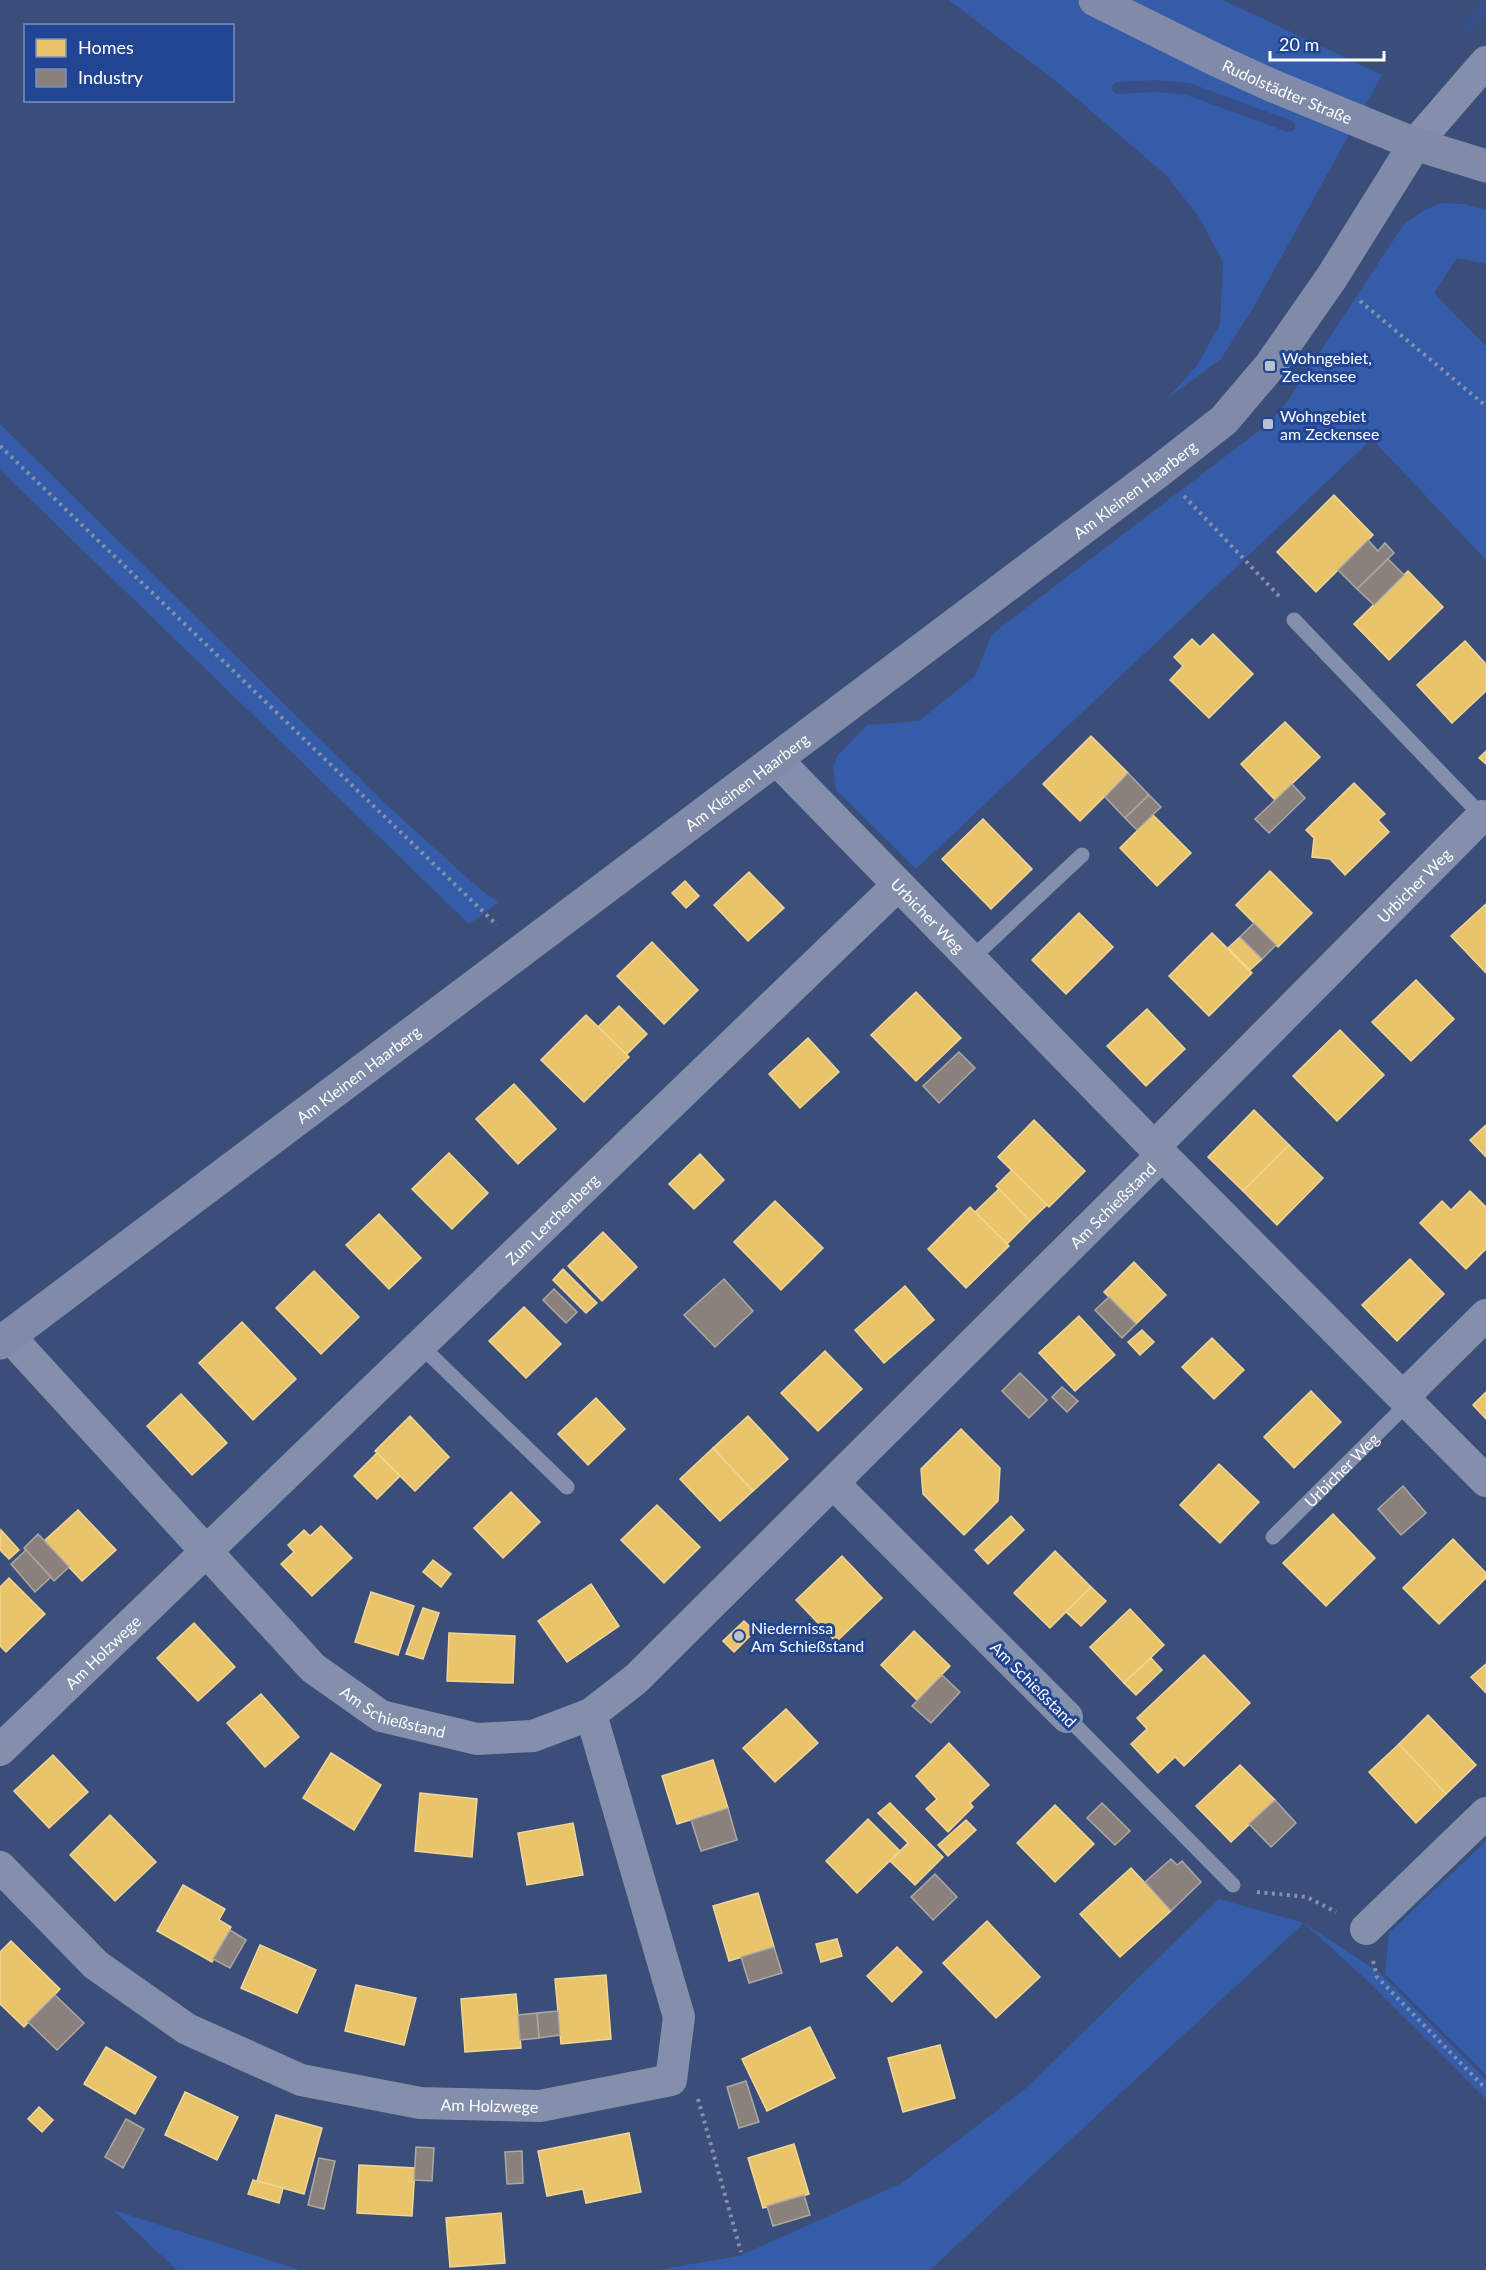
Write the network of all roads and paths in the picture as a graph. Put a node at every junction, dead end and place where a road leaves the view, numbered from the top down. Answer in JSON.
{"nodes":[{"id":1,"x":1095,"y":0,"type":"edge"},
{"id":2,"x":1486,"y":62,"type":"edge"},
{"id":3,"x":1415,"y":144,"type":"junction"},
{"id":4,"x":1486,"y":166,"type":"edge"},
{"id":5,"x":1332,"y":277,"type":"junction"},
{"id":6,"x":1486,"y":406,"type":"edge"},
{"id":7,"x":0,"y":446,"type":"edge"},
{"id":8,"x":1194,"y":505,"type":"dead end"},
{"id":9,"x":1294,"y":620,"type":"joint"},
{"id":10,"x":776,"y":759,"type":"junction"},
{"id":11,"x":1482,"y":816,"type":"joint"},
{"id":12,"x":1082,"y":855,"type":"dead end"},
{"id":13,"x":898,"y":885,"type":"junction"},
{"id":14,"x":524,"y":950,"type":"junction"},
{"id":15,"x":971,"y":959,"type":"junction"},
{"id":16,"x":1158,"y":1151,"type":"junction"},
{"id":17,"x":1486,"y":1315,"type":"edge"},
{"id":18,"x":5,"y":1340,"type":"edge"},
{"id":19,"x":421,"y":1346,"type":"junction"},
{"id":20,"x":1406,"y":1400,"type":"junction"},
{"id":21,"x":1486,"y":1481,"type":"edge"},
{"id":22,"x":832,"y":1484,"type":"junction"},
{"id":23,"x":567,"y":1487,"type":"dead end"},
{"id":24,"x":1273,"y":1537,"type":"dead end"},
{"id":25,"x":207,"y":1552,"type":"junction"},
{"id":26,"x":591,"y":1714,"type":"junction"},
{"id":27,"x":1067,"y":1717,"type":"joint"},
{"id":28,"x":0,"y":1750,"type":"edge"},
{"id":29,"x":1486,"y":1813,"type":"edge"},
{"id":30,"x":0,"y":1867,"type":"edge"},
{"id":31,"x":1233,"y":1885,"type":"joint"},
{"id":32,"x":1366,"y":1929,"type":"junction"},
{"id":33,"x":671,"y":2080,"type":"junction"},
{"id":34,"x":1486,"y":2089,"type":"edge"},
{"id":35,"x":741,"y":2252,"type":"dead end"}],
"edges":[{"from":1,"to":3,"type":"street","name":"Rudolstädter Straße"},
{"from":2,"to":3,"type":"street"},
{"from":3,"to":4,"type":"street","name":"Rudolstädter Straße"},
{"from":3,"to":5,"type":"street","name":"Am Kleinen Haarberg"},
{"from":5,"to":6,"type":"path"},
{"from":5,"to":10,"type":"street","name":"Am Kleinen Haarberg"},
{"from":7,"to":14,"type":"path"},
{"from":8,"to":9,"type":"path"},
{"from":9,"to":11,"type":"lane","name":"Urbicher Weg"},
{"from":10,"to":13,"type":"street","name":"Urbicher Weg"},
{"from":10,"to":14,"type":"street","name":"Am Kleinen Haarberg"},
{"from":11,"to":16,"type":"street","name":"Urbicher Weg"},
{"from":12,"to":15,"type":"lane"},
{"from":13,"to":15,"type":"street","name":"Urbicher Weg"},
{"from":13,"to":19,"type":"street","name":"Zum Lerchenberg"},
{"from":14,"to":18,"type":"street","name":"Am Kleinen Haarberg"},
{"from":15,"to":16,"type":"street","name":"Urbicher Weg"},
{"from":16,"to":20,"type":"street","name":"Urbicher Weg"},
{"from":16,"to":22,"type":"street","name":"Am Schießstand"},
{"from":17,"to":20,"type":"street","name":"Urbicher Weg"},
{"from":18,"to":25,"type":"street","name":"Am Schießstand"},
{"from":19,"to":23,"type":"lane"},
{"from":19,"to":25,"type":"street","name":"Zum Lerchenberg"},
{"from":20,"to":21,"type":"street","name":"Urbicher Weg"},
{"from":20,"to":24,"type":"lane","name":"Urbicher Weg"},
{"from":22,"to":26,"type":"street","name":"Am Schießstand"},
{"from":22,"to":27,"type":"street","name":"Am Schießstand"},
{"from":25,"to":26,"type":"street","name":"Am Schießstand"},
{"from":25,"to":28,"type":"street","name":"Am Holzwege"},
{"from":26,"to":33,"type":"street"},
{"from":27,"to":31,"type":"lane","name":"Am Schießstand"},
{"from":29,"to":32,"type":"street"},
{"from":30,"to":33,"type":"street","name":"Am Holzwege"},
{"from":31,"to":32,"type":"path"},
{"from":32,"to":34,"type":"path"},
{"from":33,"to":35,"type":"path"}]}
